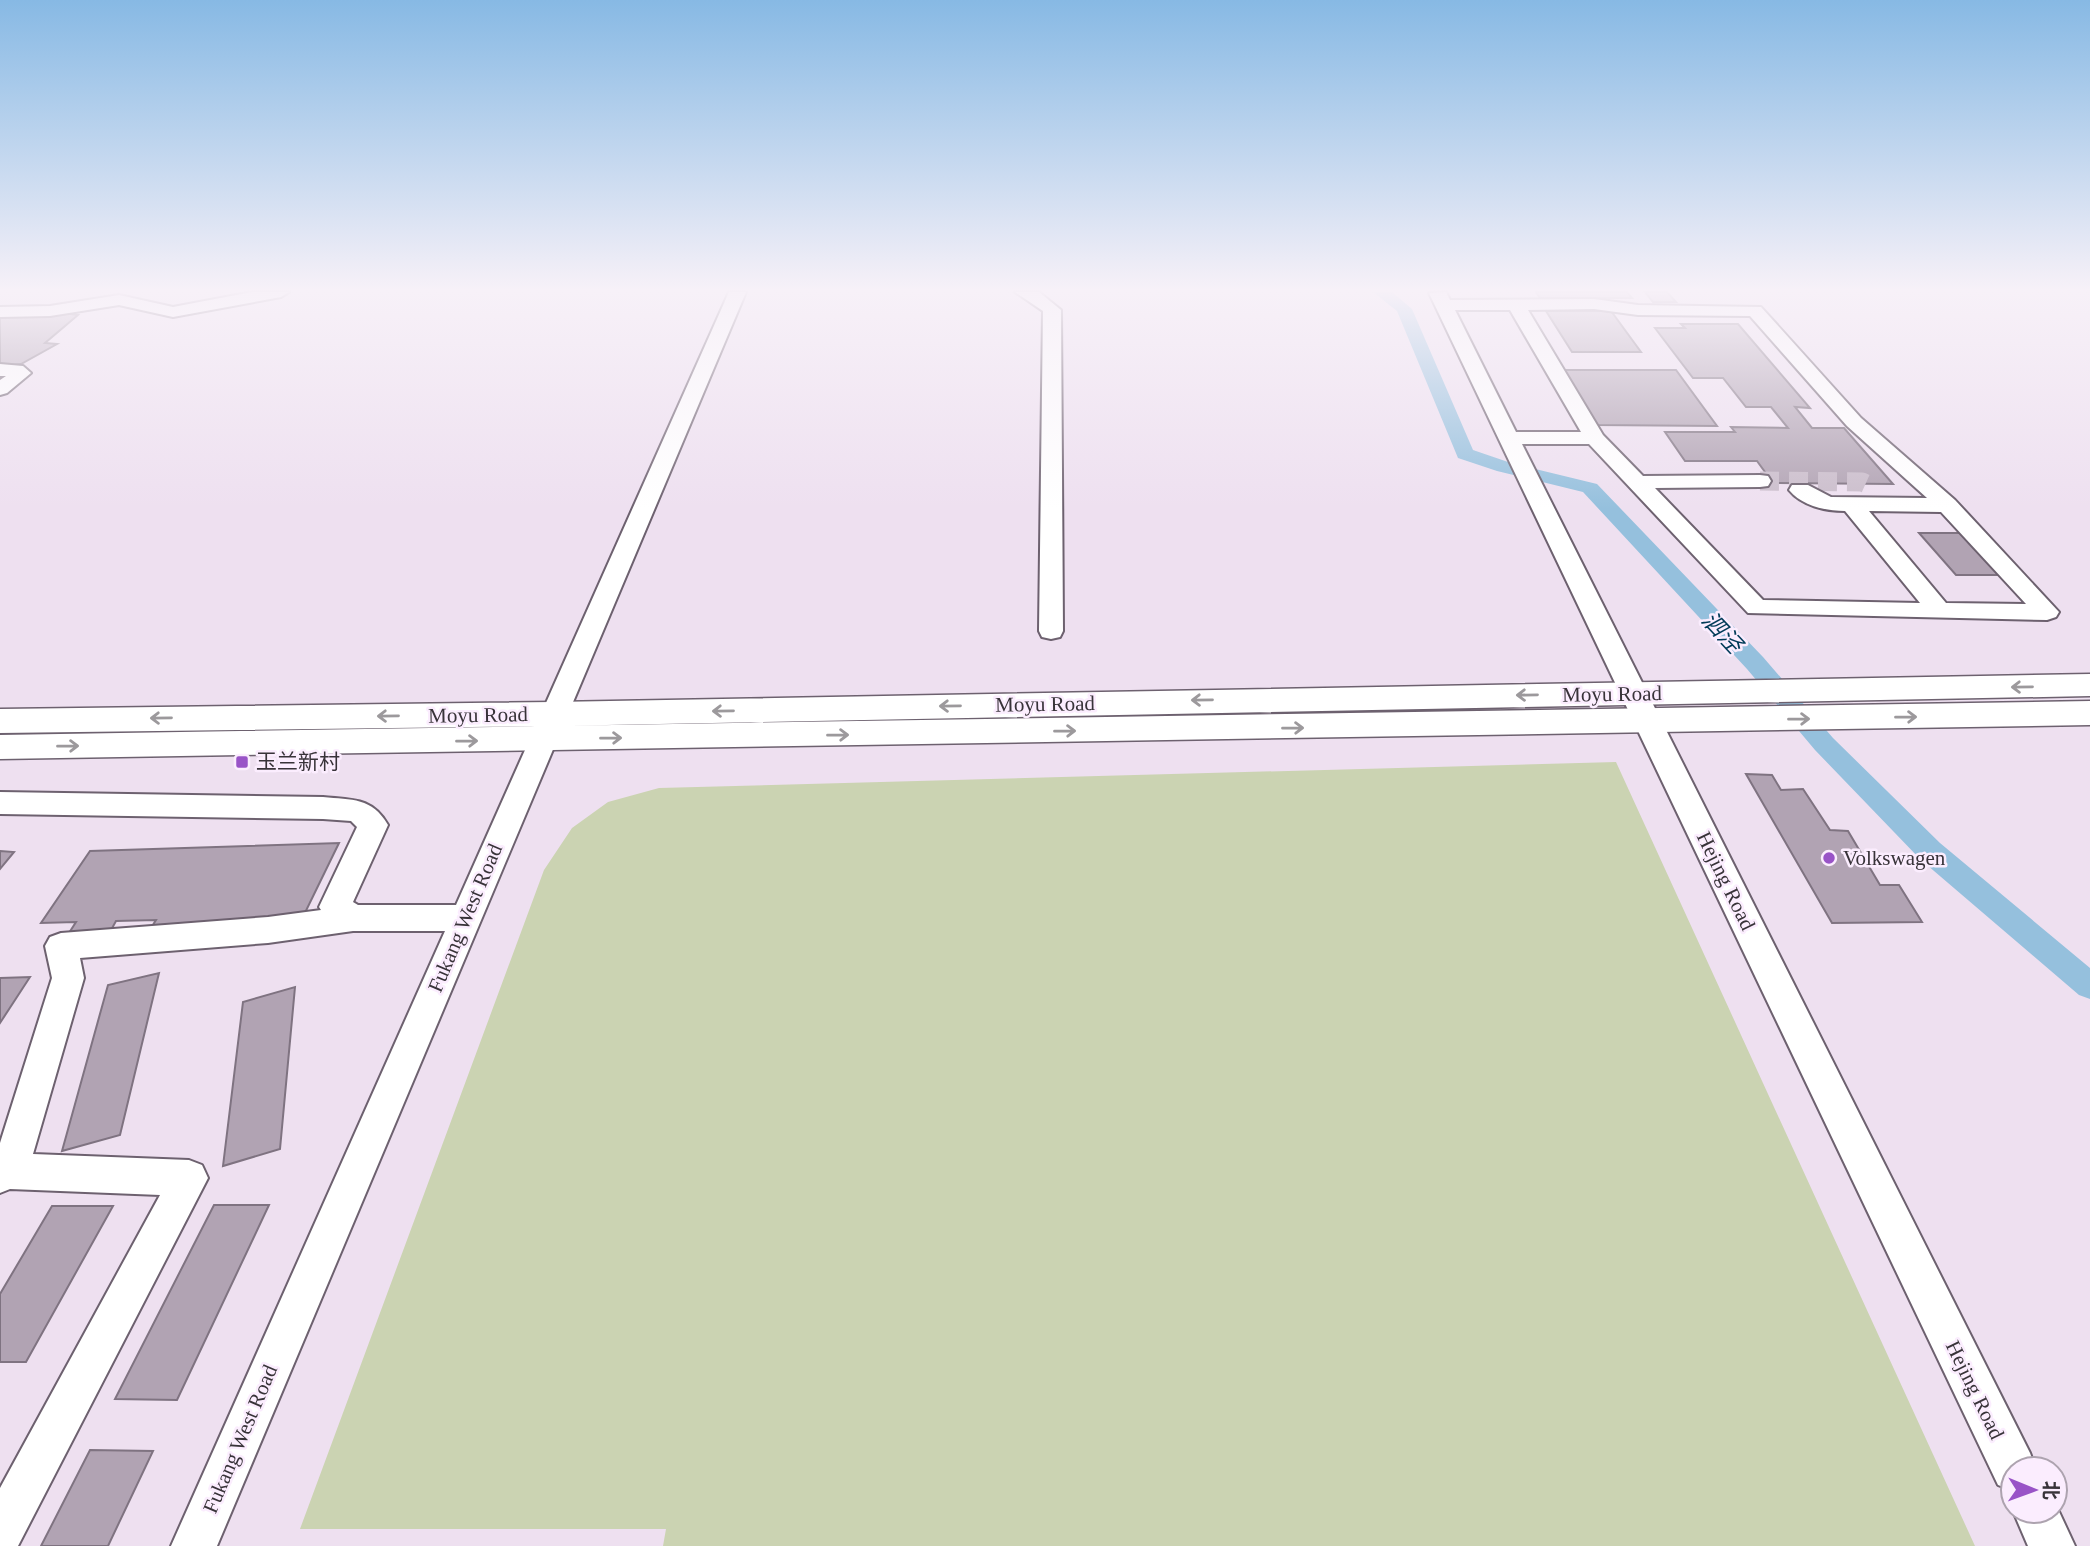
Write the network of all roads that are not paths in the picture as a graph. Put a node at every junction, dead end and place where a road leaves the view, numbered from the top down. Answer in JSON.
{"nodes":[{"id":1,"x":706,"y":364,"type":"edge"},
{"id":2,"x":1052,"y":364,"type":"edge"},
{"id":3,"x":1473,"y":364,"type":"edge"},
{"id":4,"x":1551,"y":364,"type":"edge"},
{"id":5,"x":1802,"y":364,"type":"edge"},
{"id":6,"x":0,"y":370,"type":"edge"},
{"id":7,"x":0,"y":389,"type":"edge"},
{"id":8,"x":1509,"y":438,"type":"junction"},
{"id":9,"x":1595,"y":438,"type":"junction"},
{"id":10,"x":1760,"y":481,"type":"tunnel mouth"},
{"id":11,"x":1635,"y":482,"type":"junction"},
{"id":12,"x":1871,"y":486,"type":"tunnel mouth"},
{"id":13,"x":1800,"y":490,"type":"dead end"},
{"id":14,"x":1852,"y":504,"type":"junction"},
{"id":15,"x":1888,"y":505,"type":"junction"},
{"id":16,"x":1947,"y":505,"type":"junction"},
{"id":17,"x":1940,"y":611,"type":"junction"},
{"id":18,"x":1051,"y":631,"type":"dead end"},
{"id":19,"x":2090,"y":685,"type":"edge"},
{"id":20,"x":1751,"y":706,"type":"junction"},
{"id":21,"x":1642,"y":708,"type":"junction"},
{"id":22,"x":2090,"y":713,"type":"edge"},
{"id":23,"x":0,"y":721,"type":"edge"},
{"id":24,"x":548,"y":727,"type":"junction"},
{"id":25,"x":0,"y":747,"type":"edge"},
{"id":26,"x":0,"y":803,"type":"edge"},
{"id":27,"x":353,"y":918,"type":"junction"},
{"id":28,"x":465,"y":918,"type":"junction"},
{"id":29,"x":1,"y":1173,"type":"edge"},
{"id":30,"x":2007,"y":1455,"type":"edge"},
{"id":31,"x":2042,"y":1525,"type":"edge"},
{"id":32,"x":0,"y":1533,"type":"edge"},
{"id":33,"x":194,"y":1546,"type":"edge"},
{"id":34,"x":2052,"y":1546,"type":"edge"}],
"edges":[{"from":1,"to":24,"type":"street","name":"Fukang West Road"},
{"from":2,"to":18,"type":"street"},
{"from":3,"to":8,"type":"street","name":"Hejing Road"},
{"from":4,"to":9,"type":"street"},
{"from":5,"to":16,"type":"street"},
{"from":6,"to":7,"type":"street"},
{"from":8,"to":9,"type":"street"},
{"from":8,"to":21,"type":"street","name":"Hejing Road"},
{"from":9,"to":11,"type":"street"},
{"from":10,"to":11,"type":"street"},
{"from":11,"to":17,"type":"street"},
{"from":12,"to":15,"type":"street"},
{"from":13,"to":14,"type":"street"},
{"from":14,"to":15,"type":"street"},
{"from":14,"to":17,"type":"street"},
{"from":15,"to":16,"type":"street"},
{"from":16,"to":17,"type":"street"},
{"from":19,"to":20,"type":"main road","name":"Moyu Road","one_way":true},
{"from":20,"to":21,"type":"main road","name":"Moyu Road"},
{"from":20,"to":22,"type":"main road","name":"Moyu Road","one_way":true},
{"from":21,"to":24,"type":"main road","name":"Moyu Road"},
{"from":21,"to":30,"type":"street","name":"Hejing Road"},
{"from":24,"to":23,"type":"main road","name":"Moyu Road","one_way":true},
{"from":25,"to":24,"type":"main road","name":"Moyu Road","one_way":true},
{"from":24,"to":28,"type":"street","name":"Fukang West Road"},
{"from":26,"to":27,"type":"street"},
{"from":27,"to":28,"type":"street"},
{"from":27,"to":29,"type":"street"},
{"from":28,"to":33,"type":"street","name":"Fukang West Road"},
{"from":29,"to":32,"type":"street"},
{"from":31,"to":34,"type":"street"}]}
